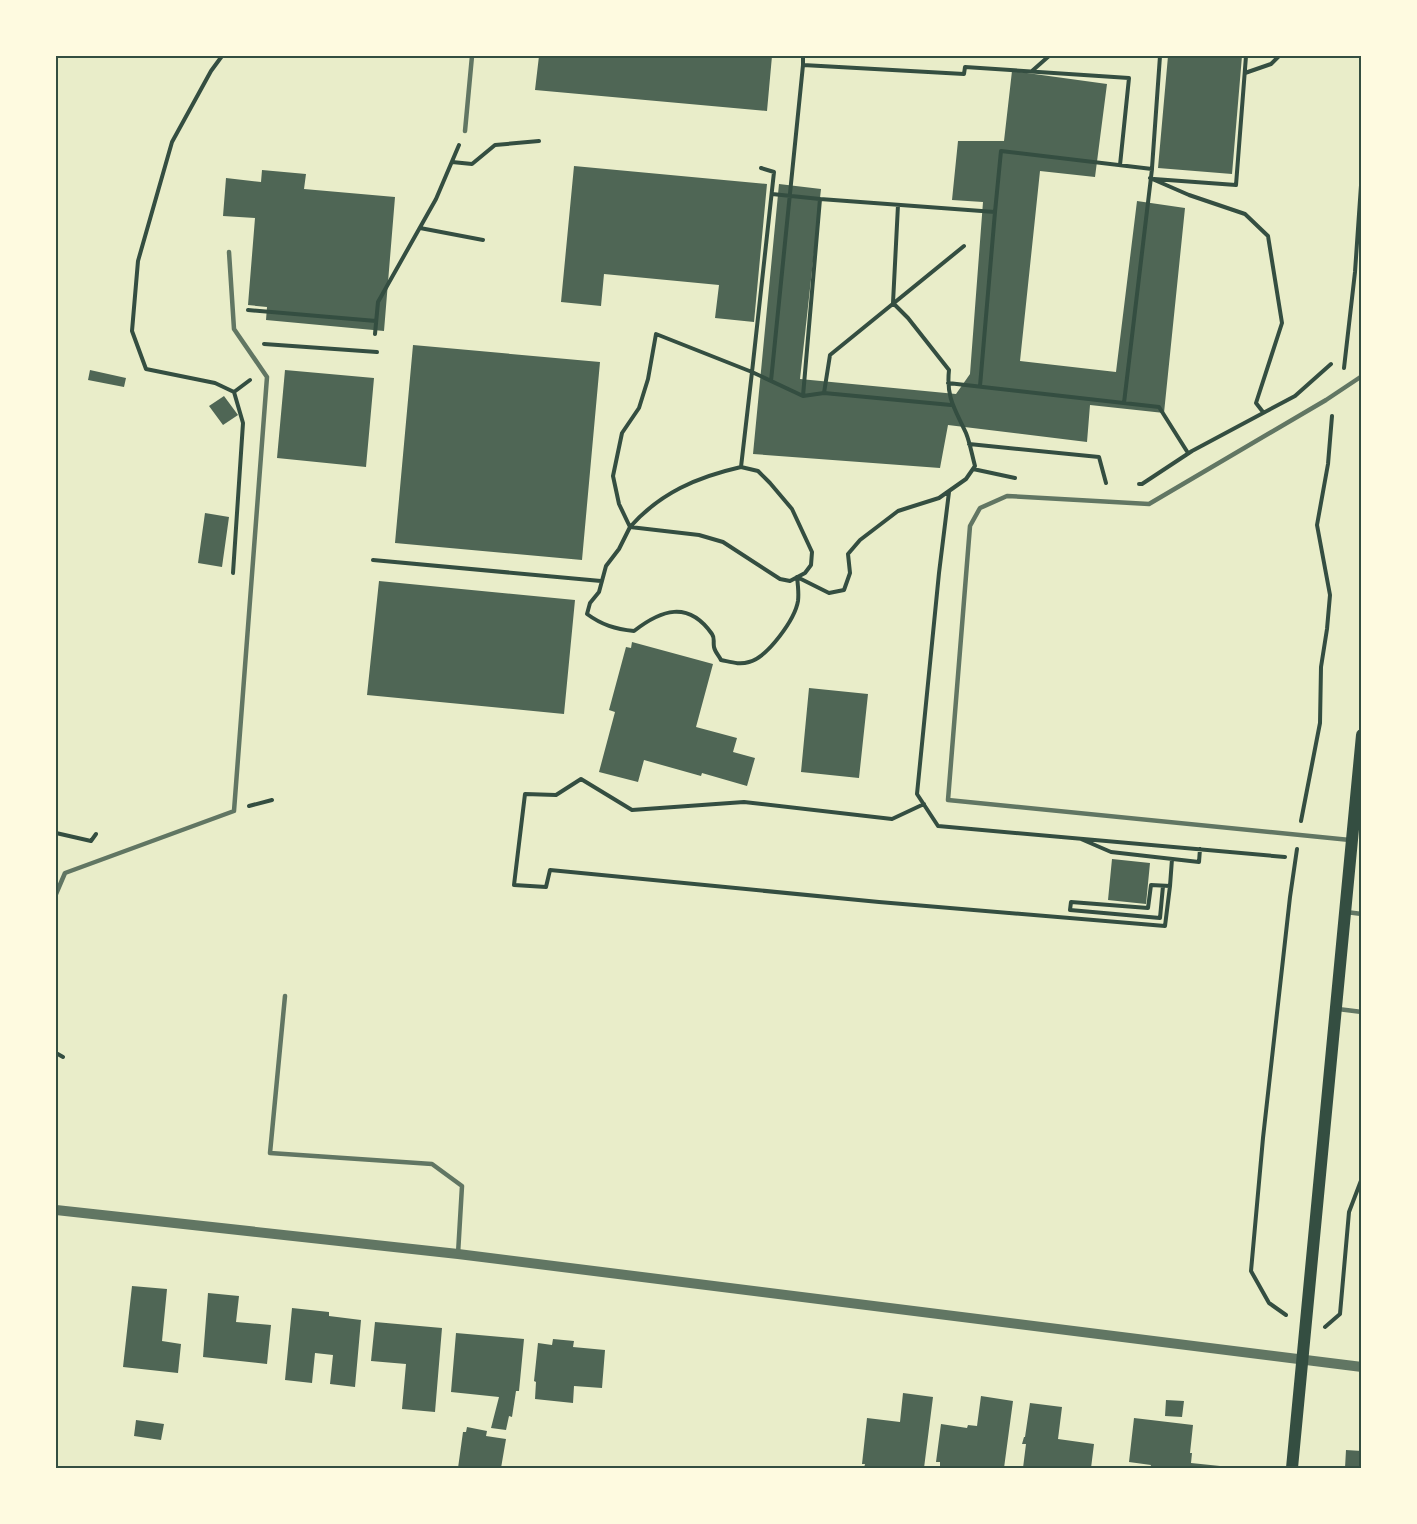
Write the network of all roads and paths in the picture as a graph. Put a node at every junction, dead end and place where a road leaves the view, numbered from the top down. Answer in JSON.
{"nodes":[{"id":1,"x":222,"y":56,"type":"edge"},
{"id":2,"x":472,"y":56,"type":"edge"},
{"id":3,"x":803,"y":56,"type":"edge"},
{"id":4,"x":1049,"y":56,"type":"edge"},
{"id":5,"x":1160,"y":56,"type":"edge"},
{"id":6,"x":1246,"y":56,"type":"edge"},
{"id":7,"x":1279,"y":56,"type":"edge"},
{"id":8,"x":803,"y":65,"type":"junction"},
{"id":9,"x":1031,"y":71,"type":"junction"},
{"id":10,"x":1245,"y":73,"type":"junction"},
{"id":11,"x":465,"y":131,"type":"joint"},
{"id":12,"x":538,"y":141,"type":"dead end"},
{"id":13,"x":452,"y":162,"type":"junction"},
{"id":14,"x":1120,"y":165,"type":"junction"},
{"id":15,"x":761,"y":168,"type":"dead end"},
{"id":16,"x":1152,"y":169,"type":"junction"},
{"id":17,"x":1362,"y":171,"type":"edge"},
{"id":18,"x":1150,"y":178,"type":"junction"},
{"id":19,"x":772,"y":194,"type":"junction"},
{"id":20,"x":790,"y":196,"type":"junction"},
{"id":21,"x":820,"y":199,"type":"junction"},
{"id":22,"x":898,"y":205,"type":"junction"},
{"id":23,"x":995,"y":212,"type":"junction"},
{"id":24,"x":420,"y":228,"type":"junction"},
{"id":25,"x":483,"y":240,"type":"dead end"},
{"id":26,"x":964,"y":246,"type":"dead end"},
{"id":27,"x":229,"y":252,"type":"dead end"},
{"id":28,"x":893,"y":303,"type":"junction"},
{"id":29,"x":232,"y":309,"type":"junction"},
{"id":30,"x":376,"y":321,"type":"junction"},
{"id":31,"x":375,"y":334,"type":"dead end"},
{"id":32,"x":243,"y":342,"type":"junction"},
{"id":33,"x":377,"y":352,"type":"dead end"},
{"id":34,"x":1331,"y":364,"type":"dead end"},
{"id":35,"x":262,"y":370,"type":"junction"},
{"id":36,"x":752,"y":372,"type":"junction"},
{"id":37,"x":1362,"y":376,"type":"edge"},
{"id":38,"x":771,"y":381,"type":"junction"},
{"id":39,"x":948,"y":382,"type":"junction"},
{"id":40,"x":980,"y":386,"type":"junction"},
{"id":41,"x":1339,"y":391,"type":"junction"},
{"id":42,"x":234,"y":392,"type":"junction"},
{"id":43,"x":824,"y":393,"type":"junction"},
{"id":44,"x":803,"y":396,"type":"junction"},
{"id":45,"x":1124,"y":404,"type":"junction"},
{"id":46,"x":951,"y":405,"type":"junction"},
{"id":47,"x":1263,"y":412,"type":"junction"},
{"id":48,"x":969,"y":444,"type":"junction"},
{"id":49,"x":1188,"y":453,"type":"junction"},
{"id":50,"x":741,"y":467,"type":"junction"},
{"id":51,"x":972,"y":469,"type":"junction"},
{"id":52,"x":1016,"y":478,"type":"dead end"},
{"id":53,"x":1095,"y":483,"type":"dead end"},
{"id":54,"x":1130,"y":484,"type":"dead end"},
{"id":55,"x":949,"y":491,"type":"junction"},
{"id":56,"x":630,"y":527,"type":"junction"},
{"id":57,"x":373,"y":560,"type":"dead end"},
{"id":58,"x":233,"y":574,"type":"dead end"},
{"id":59,"x":797,"y":577,"type":"junction"},
{"id":60,"x":601,"y":581,"type":"junction"},
{"id":61,"x":1362,"y":735,"type":"edge"},
{"id":62,"x":924,"y":804,"type":"junction"},
{"id":63,"x":56,"y":833,"type":"edge"},
{"id":64,"x":96,"y":834,"type":"dead end"},
{"id":65,"x":1299,"y":835,"type":"junction"},
{"id":66,"x":1077,"y":837,"type":"junction"},
{"id":67,"x":1352,"y":840,"type":"junction"},
{"id":68,"x":1200,"y":849,"type":"junction"},
{"id":69,"x":1286,"y":857,"type":"dead end"},
{"id":70,"x":1173,"y":859,"type":"junction"},
{"id":71,"x":1162,"y":886,"type":"junction"},
{"id":72,"x":1170,"y":886,"type":"junction"},
{"id":73,"x":56,"y":894,"type":"edge"},
{"id":74,"x":1345,"y":912,"type":"junction"},
{"id":75,"x":1362,"y":914,"type":"edge"},
{"id":76,"x":285,"y":996,"type":"dead end"},
{"id":77,"x":1336,"y":1009,"type":"junction"},
{"id":78,"x":1362,"y":1012,"type":"edge"},
{"id":79,"x":56,"y":1053,"type":"edge"},
{"id":80,"x":63,"y":1057,"type":"dead end"},
{"id":81,"x":1362,"y":1178,"type":"edge"},
{"id":82,"x":56,"y":1210,"type":"edge"},
{"id":83,"x":458,"y":1254,"type":"junction"},
{"id":84,"x":1306,"y":1329,"type":"junction"},
{"id":85,"x":1303,"y":1360,"type":"junction"},
{"id":86,"x":1362,"y":1367,"type":"edge"},
{"id":87,"x":1292,"y":1468,"type":"edge"}],
"edges":[{"from":1,"to":42,"type":"path"},
{"from":2,"to":11,"type":"lane"},
{"from":3,"to":8,"type":"path"},
{"from":4,"to":9,"type":"path"},
{"from":5,"to":16,"type":"path"},
{"from":6,"to":10,"type":"path"},
{"from":7,"to":10,"type":"path"},
{"from":8,"to":9,"type":"path"},
{"from":8,"to":20,"type":"path"},
{"from":9,"to":14,"type":"path"},
{"from":10,"to":18,"type":"path"},
{"from":11,"to":13,"type":"path"},
{"from":12,"to":13,"type":"path"},
{"from":13,"to":24,"type":"path"},
{"from":14,"to":16,"type":"path"},
{"from":14,"to":23,"type":"path"},
{"from":15,"to":19,"type":"path"},
{"from":16,"to":18,"type":"path"},
{"from":17,"to":41,"type":"path"},
{"from":18,"to":45,"type":"path"},
{"from":18,"to":47,"type":"path"},
{"from":19,"to":20,"type":"path"},
{"from":19,"to":36,"type":"path"},
{"from":20,"to":21,"type":"path"},
{"from":20,"to":38,"type":"path"},
{"from":21,"to":22,"type":"path"},
{"from":21,"to":44,"type":"path"},
{"from":22,"to":23,"type":"path"},
{"from":22,"to":28,"type":"path"},
{"from":23,"to":40,"type":"path"},
{"from":24,"to":25,"type":"path"},
{"from":24,"to":30,"type":"path"},
{"from":26,"to":28,"type":"path"},
{"from":27,"to":29,"type":"lane"},
{"from":28,"to":39,"type":"path"},
{"from":28,"to":43,"type":"path"},
{"from":29,"to":30,"type":"path"},
{"from":29,"to":32,"type":"lane"},
{"from":30,"to":31,"type":"path"},
{"from":32,"to":33,"type":"path"},
{"from":32,"to":35,"type":"lane"},
{"from":34,"to":47,"type":"path"},
{"from":35,"to":42,"type":"path"},
{"from":35,"to":73,"type":"lane"},
{"from":36,"to":38,"type":"path"},
{"from":36,"to":50,"type":"path"},
{"from":36,"to":56,"type":"path"},
{"from":37,"to":41,"type":"lane"},
{"from":38,"to":44,"type":"path"},
{"from":39,"to":40,"type":"path"},
{"from":39,"to":46,"type":"path"},
{"from":40,"to":45,"type":"path"},
{"from":41,"to":65,"type":"path"},
{"from":41,"to":65,"type":"lane"},
{"from":42,"to":58,"type":"path"},
{"from":43,"to":44,"type":"path"},
{"from":43,"to":46,"type":"path"},
{"from":45,"to":49,"type":"path"},
{"from":46,"to":48,"type":"path"},
{"from":47,"to":49,"type":"path"},
{"from":48,"to":51,"type":"path"},
{"from":48,"to":53,"type":"path"},
{"from":49,"to":54,"type":"path"},
{"from":50,"to":56,"type":"path"},
{"from":50,"to":59,"type":"path"},
{"from":51,"to":52,"type":"path"},
{"from":51,"to":55,"type":"path"},
{"from":55,"to":59,"type":"path"},
{"from":55,"to":62,"type":"path"},
{"from":56,"to":59,"type":"path"},
{"from":56,"to":60,"type":"path"},
{"from":57,"to":60,"type":"path"},
{"from":59,"to":60,"type":"path"},
{"from":61,"to":67,"type":"main road"},
{"from":62,"to":66,"type":"path"},
{"from":62,"to":72,"type":"path"},
{"from":63,"to":64,"type":"path"},
{"from":65,"to":67,"type":"lane"},
{"from":65,"to":84,"type":"path"},
{"from":66,"to":68,"type":"path"},
{"from":66,"to":70,"type":"path"},
{"from":67,"to":74,"type":"main road"},
{"from":68,"to":69,"type":"path"},
{"from":68,"to":70,"type":"path"},
{"from":70,"to":72,"type":"path"},
{"from":71,"to":71,"type":"path"},
{"from":71,"to":72,"type":"path"},
{"from":74,"to":75,"type":"lane"},
{"from":74,"to":77,"type":"main road"},
{"from":76,"to":83,"type":"lane"},
{"from":77,"to":78,"type":"lane"},
{"from":77,"to":84,"type":"main road"},
{"from":79,"to":80,"type":"path"},
{"from":81,"to":84,"type":"path"},
{"from":82,"to":83,"type":"street"},
{"from":83,"to":85,"type":"street"},
{"from":84,"to":85,"type":"main road"},
{"from":85,"to":86,"type":"street"},
{"from":85,"to":87,"type":"main road"}]}
